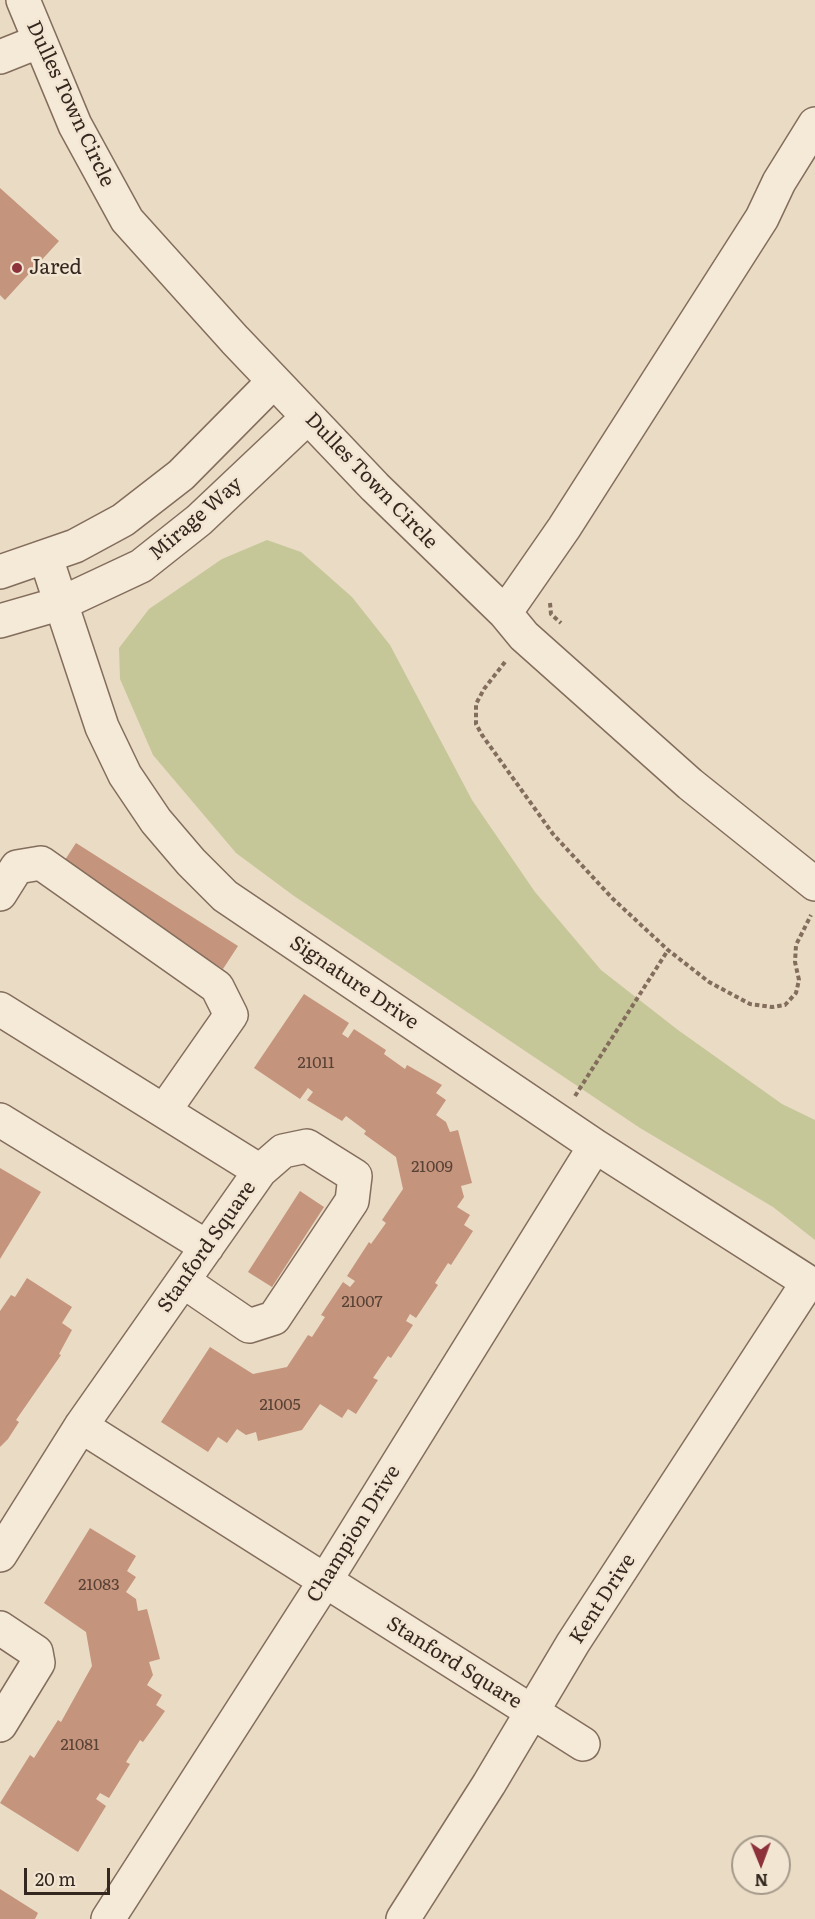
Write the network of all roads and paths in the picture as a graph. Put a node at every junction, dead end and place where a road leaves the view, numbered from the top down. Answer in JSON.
{"nodes":[{"id":1,"x":23,"y":0,"type":"edge"},
{"id":2,"x":40,"y":41,"type":"junction"},
{"id":3,"x":0,"y":57,"type":"edge"},
{"id":4,"x":815,"y":124,"type":"edge"},
{"id":5,"x":274,"y":381,"type":"junction"},
{"id":6,"x":308,"y":417,"type":"junction"},
{"id":7,"x":46,"y":558,"type":"junction"},
{"id":8,"x":0,"y":572,"type":"edge"},
{"id":9,"x":62,"y":603,"type":"junction"},
{"id":10,"x":504,"y":613,"type":"junction"},
{"id":11,"x":0,"y":621,"type":"edge"},
{"id":12,"x":505,"y":662,"type":"dead end"},
{"id":13,"x":815,"y":884,"type":"edge"},
{"id":14,"x":0,"y":894,"type":"edge"},
{"id":15,"x":815,"y":909,"type":"edge"},
{"id":16,"x":668,"y":950,"type":"junction"},
{"id":17,"x":0,"y":1009,"type":"edge"},
{"id":18,"x":575,"y":1095,"type":"dead end"},
{"id":19,"x":164,"y":1111,"type":"junction"},
{"id":20,"x":0,"y":1120,"type":"edge"},
{"id":21,"x":595,"y":1146,"type":"junction"},
{"id":22,"x":260,"y":1170,"type":"junction"},
{"id":23,"x":207,"y":1247,"type":"junction"},
{"id":24,"x":183,"y":1281,"type":"junction"},
{"id":25,"x":808,"y":1282,"type":"joint"},
{"id":26,"x":81,"y":1426,"type":"junction"},
{"id":27,"x":0,"y":1555,"type":"edge"},
{"id":28,"x":325,"y":1581,"type":"junction"},
{"id":29,"x":0,"y":1628,"type":"edge"},
{"id":30,"x":532,"y":1712,"type":"junction"},
{"id":31,"x":0,"y":1725,"type":"edge"},
{"id":32,"x":583,"y":1744,"type":"dead end"},
{"id":33,"x":108,"y":1919,"type":"edge"},
{"id":34,"x":403,"y":1919,"type":"edge"}],
"edges":[{"from":1,"to":2,"type":"street","name":"Dulles Town Circle"},
{"from":2,"to":3,"type":"street"},
{"from":2,"to":5,"type":"street","name":"Dulles Town Circle"},
{"from":4,"to":10,"type":"street"},
{"from":5,"to":6,"type":"street","name":"Dulles Town Circle"},
{"from":5,"to":7,"type":"street"},
{"from":6,"to":9,"type":"street","name":"Mirage Way"},
{"from":6,"to":10,"type":"street","name":"Dulles Town Circle"},
{"from":7,"to":8,"type":"street"},
{"from":7,"to":9,"type":"street","name":"Signature Drive"},
{"from":9,"to":11,"type":"street","name":"Mirage Way"},
{"from":9,"to":21,"type":"street","name":"Signature Drive"},
{"from":10,"to":13,"type":"street","name":"Dulles Town Circle"},
{"from":12,"to":16,"type":"path"},
{"from":14,"to":19,"type":"street"},
{"from":15,"to":16,"type":"path"},
{"from":16,"to":18,"type":"path"},
{"from":17,"to":19,"type":"street","name":"Stanford Square"},
{"from":19,"to":22,"type":"street","name":"Stanford Square"},
{"from":20,"to":23,"type":"street"},
{"from":21,"to":25,"type":"street","name":"Signature Drive"},
{"from":21,"to":28,"type":"street","name":"Champion Drive"},
{"from":22,"to":23,"type":"street","name":"Stanford Square"},
{"from":22,"to":24,"type":"street"},
{"from":23,"to":24,"type":"street","name":"Stanford Square"},
{"from":24,"to":26,"type":"street","name":"Stanford Square"},
{"from":25,"to":30,"type":"street","name":"Kent Drive"},
{"from":26,"to":27,"type":"street","name":"Stanford Square"},
{"from":26,"to":28,"type":"street","name":"Stanford Square"},
{"from":28,"to":30,"type":"street","name":"Stanford Square"},
{"from":28,"to":33,"type":"street","name":"Champion Drive"},
{"from":29,"to":31,"type":"street"},
{"from":30,"to":32,"type":"street","name":"Stanford Square"},
{"from":30,"to":34,"type":"street","name":"Kent Drive"}]}
